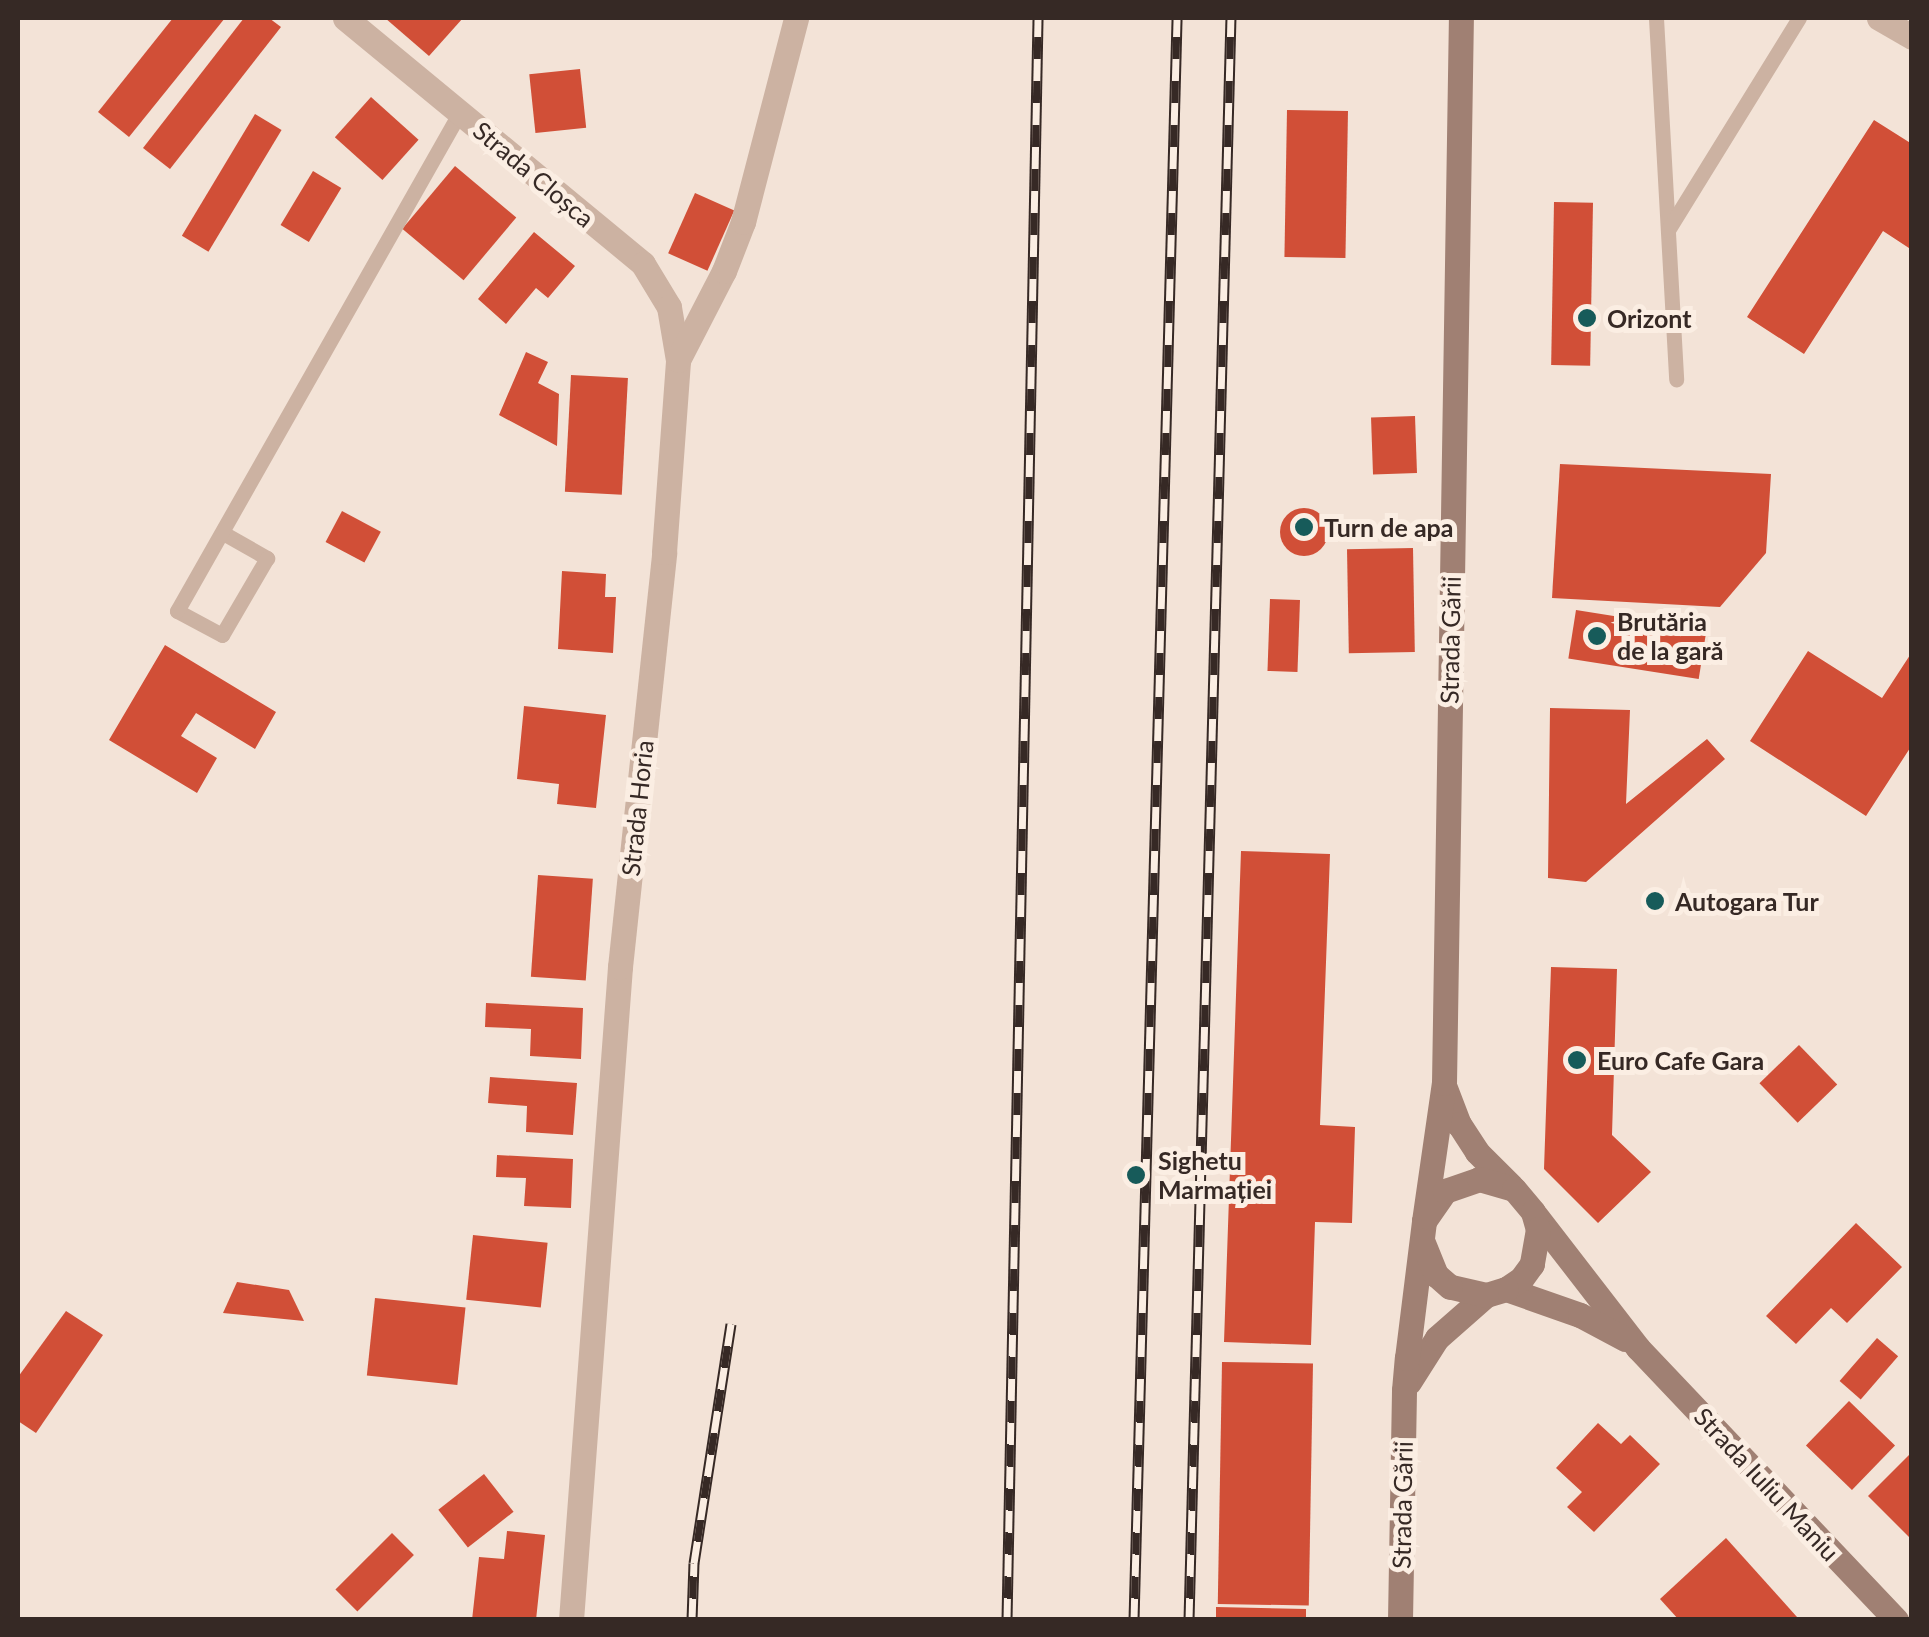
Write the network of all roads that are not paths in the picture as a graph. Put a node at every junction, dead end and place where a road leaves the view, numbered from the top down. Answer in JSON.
{"nodes":[{"id":1,"x":345,"y":18,"type":"edge"},
{"id":2,"x":796,"y":18,"type":"edge"},
{"id":3,"x":1461,"y":18,"type":"edge"},
{"id":4,"x":1656,"y":18,"type":"edge"},
{"id":5,"x":1799,"y":18,"type":"edge"},
{"id":6,"x":1880,"y":18,"type":"edge"},
{"id":7,"x":1912,"y":38,"type":"edge"},
{"id":8,"x":460,"y":112,"type":"junction"},
{"id":9,"x":1668,"y":230,"type":"junction"},
{"id":10,"x":678,"y":360,"type":"junction"},
{"id":11,"x":1676,"y":379,"type":"dead end"},
{"id":12,"x":223,"y":533,"type":"junction"},
{"id":13,"x":1444,"y":1083,"type":"junction"},
{"id":14,"x":1514,"y":1189,"type":"junction"},
{"id":15,"x":1533,"y":1212,"type":"junction"},
{"id":16,"x":1423,"y":1231,"type":"junction"},
{"id":17,"x":1496,"y":1292,"type":"junction"},
{"id":18,"x":1638,"y":1348,"type":"junction"},
{"id":19,"x":1404,"y":1390,"type":"junction"},
{"id":20,"x":571,"y":1620,"type":"edge"},
{"id":21,"x":1400,"y":1620,"type":"edge"},
{"id":22,"x":1896,"y":1620,"type":"edge"}],
"edges":[{"from":1,"to":8,"type":"street","name":"Strada Cloșca"},
{"from":2,"to":10,"type":"street","name":"Strada Horia"},
{"from":3,"to":13,"type":"street","name":"Strada Gării"},
{"from":4,"to":9,"type":"lane"},
{"from":5,"to":9,"type":"lane"},
{"from":6,"to":7,"type":"street"},
{"from":8,"to":10,"type":"street","name":"Strada Cloșca"},
{"from":8,"to":12,"type":"lane"},
{"from":9,"to":11,"type":"lane"},
{"from":10,"to":20,"type":"street","name":"Strada Horia"},
{"from":12,"to":12,"type":"lane"},
{"from":13,"to":14,"type":"street","name":"Strada Gării"},
{"from":13,"to":16,"type":"street","name":"Strada Gării"},
{"from":14,"to":15,"type":"street"},
{"from":14,"to":16,"type":"street"},
{"from":15,"to":17,"type":"street"},
{"from":15,"to":18,"type":"street","name":"Strada Iuliu Maniu"},
{"from":16,"to":17,"type":"street"},
{"from":16,"to":19,"type":"street","name":"Strada Gării"},
{"from":17,"to":18,"type":"street","name":"Strada Iuliu Maniu"},
{"from":17,"to":19,"type":"street"},
{"from":18,"to":22,"type":"street","name":"Strada Iuliu Maniu"},
{"from":19,"to":21,"type":"street","name":"Strada Gării"}]}
